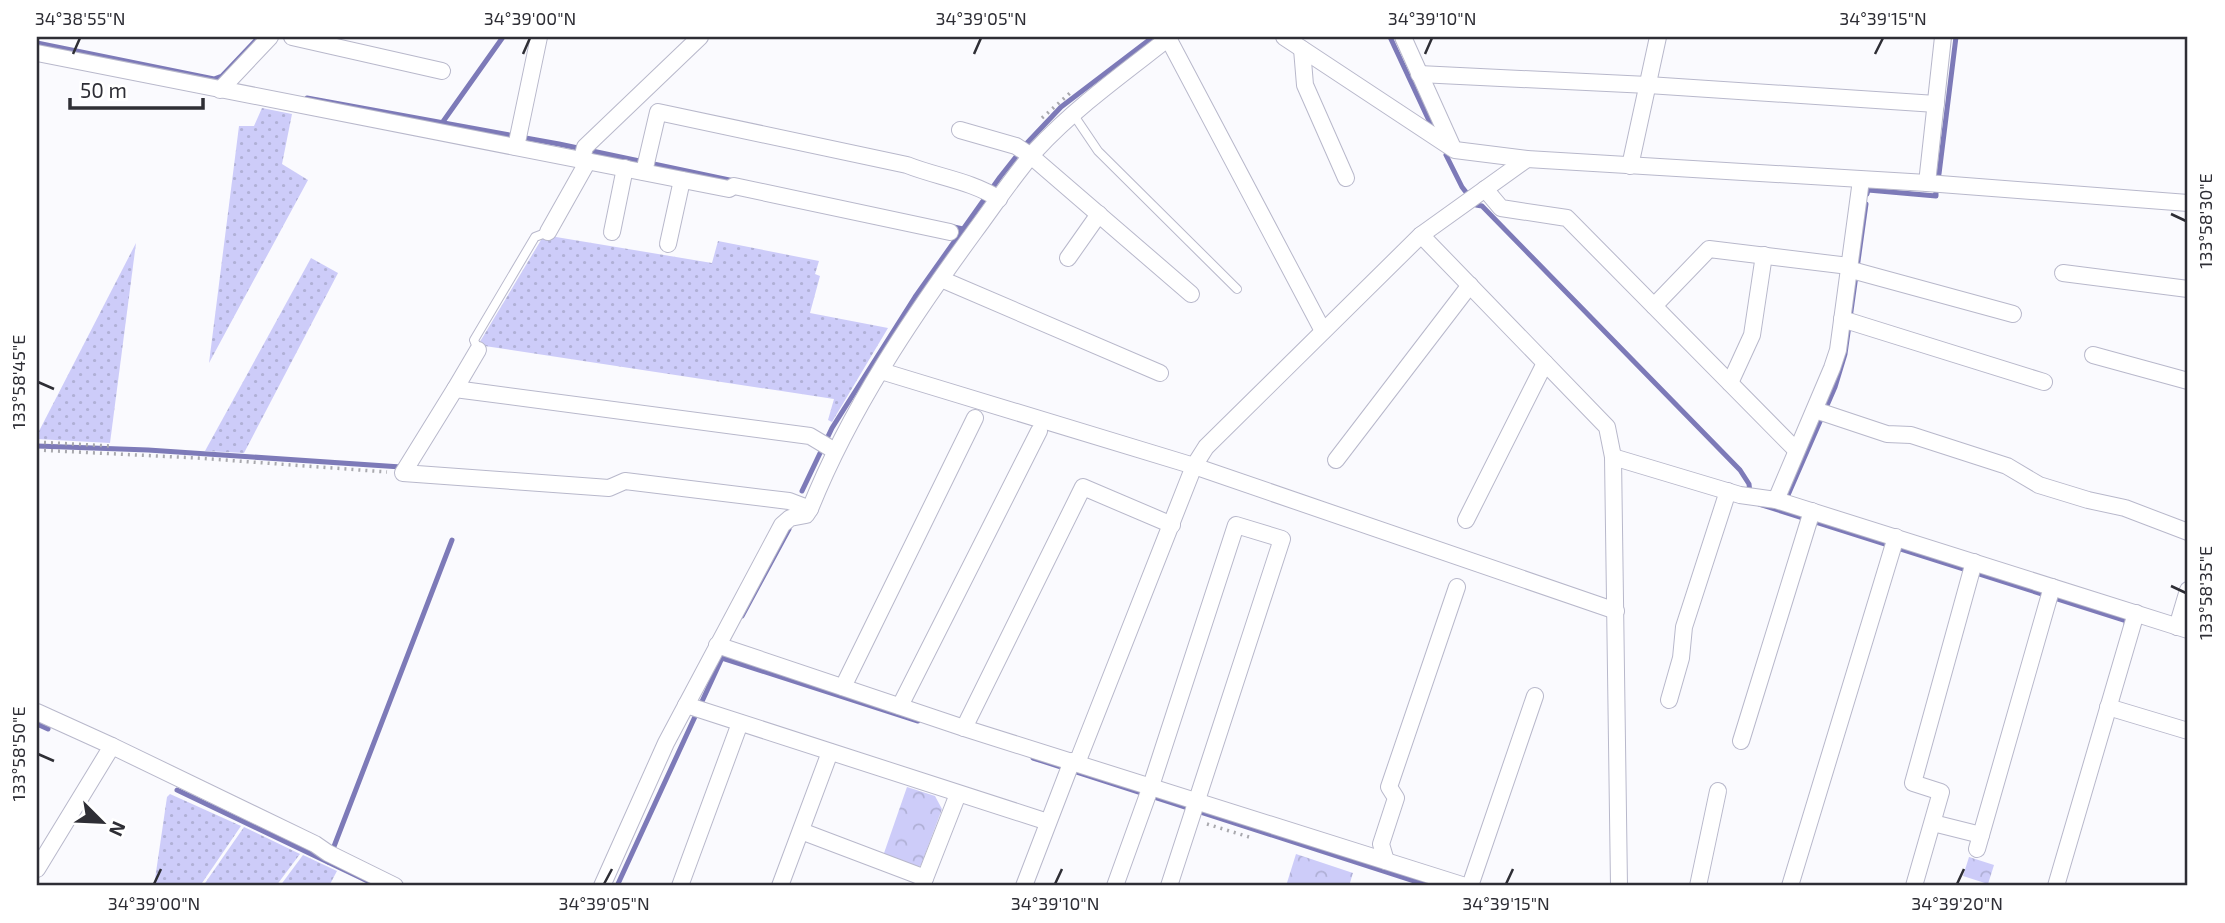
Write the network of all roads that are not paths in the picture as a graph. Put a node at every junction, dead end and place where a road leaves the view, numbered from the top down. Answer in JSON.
{"nodes":[{"id":1,"x":270,"y":37,"type":"edge"},
{"id":2,"x":292,"y":37,"type":"edge"},
{"id":3,"x":539,"y":37,"type":"edge"},
{"id":4,"x":700,"y":37,"type":"edge"},
{"id":5,"x":1169,"y":37,"type":"edge"},
{"id":6,"x":1284,"y":37,"type":"edge"},
{"id":7,"x":1403,"y":37,"type":"edge"},
{"id":8,"x":1658,"y":37,"type":"edge"},
{"id":9,"x":1943,"y":37,"type":"edge"},
{"id":10,"x":1302,"y":49,"type":"junction"},
{"id":11,"x":37,"y":53,"type":"edge"},
{"id":12,"x":442,"y":71,"type":"dead end"},
{"id":13,"x":1419,"y":74,"type":"junction"},
{"id":14,"x":225,"y":85,"type":"junction"},
{"id":15,"x":1648,"y":85,"type":"junction"},
{"id":16,"x":1936,"y":104,"type":"junction"},
{"id":17,"x":1073,"y":114,"type":"junction"},
{"id":18,"x":960,"y":130,"type":"dead end"},
{"id":19,"x":518,"y":138,"type":"junction"},
{"id":20,"x":1455,"y":150,"type":"junction"},
{"id":21,"x":1025,"y":152,"type":"junction"},
{"id":22,"x":584,"y":155,"type":"junction"},
{"id":23,"x":1527,"y":159,"type":"junction"},
{"id":24,"x":645,"y":165,"type":"junction"},
{"id":25,"x":1630,"y":166,"type":"junction"},
{"id":26,"x":625,"y":168,"type":"junction"},
{"id":27,"x":1346,"y":178,"type":"dead end"},
{"id":28,"x":682,"y":180,"type":"junction"},
{"id":29,"x":1861,"y":180,"type":"junction"},
{"id":30,"x":1927,"y":183,"type":"junction"},
{"id":31,"x":993,"y":195,"type":"junction"},
{"id":32,"x":1476,"y":196,"type":"junction"},
{"id":33,"x":2188,"y":202,"type":"edge"},
{"id":34,"x":1099,"y":214,"type":"junction"},
{"id":35,"x":548,"y":232,"type":"joint"},
{"id":36,"x":612,"y":232,"type":"dead end"},
{"id":37,"x":950,"y":232,"type":"dead end"},
{"id":38,"x":1421,"y":235,"type":"junction"},
{"id":39,"x":668,"y":244,"type":"dead end"},
{"id":40,"x":1764,"y":255,"type":"junction"},
{"id":41,"x":1068,"y":258,"type":"dead end"},
{"id":42,"x":1853,"y":270,"type":"junction"},
{"id":43,"x":2063,"y":272,"type":"dead end"},
{"id":44,"x":941,"y":279,"type":"junction"},
{"id":45,"x":1470,"y":285,"type":"junction"},
{"id":46,"x":1237,"y":289,"type":"dead end"},
{"id":47,"x":2188,"y":289,"type":"edge"},
{"id":48,"x":1191,"y":294,"type":"dead end"},
{"id":49,"x":1654,"y":306,"type":"junction"},
{"id":50,"x":2013,"y":314,"type":"dead end"},
{"id":51,"x":1848,"y":321,"type":"junction"},
{"id":52,"x":1323,"y":331,"type":"junction"},
{"id":53,"x":478,"y":350,"type":"joint"},
{"id":54,"x":2093,"y":355,"type":"dead end"},
{"id":55,"x":1545,"y":363,"type":"junction"},
{"id":56,"x":881,"y":371,"type":"junction"},
{"id":57,"x":1160,"y":373,"type":"dead end"},
{"id":58,"x":2188,"y":381,"type":"edge"},
{"id":59,"x":2044,"y":382,"type":"dead end"},
{"id":60,"x":1730,"y":383,"type":"junction"},
{"id":61,"x":455,"y":388,"type":"junction"},
{"id":62,"x":1821,"y":412,"type":"junction"},
{"id":63,"x":975,"y":418,"type":"dead end"},
{"id":64,"x":1039,"y":431,"type":"dead end"},
{"id":65,"x":832,"y":449,"type":"junction"},
{"id":66,"x":1796,"y":450,"type":"junction"},
{"id":67,"x":1613,"y":457,"type":"junction"},
{"id":68,"x":1336,"y":460,"type":"dead end"},
{"id":69,"x":1194,"y":466,"type":"junction"},
{"id":70,"x":1728,"y":491,"type":"junction"},
{"id":71,"x":1776,"y":499,"type":"junction"},
{"id":72,"x":810,"y":509,"type":"junction"},
{"id":73,"x":1810,"y":516,"type":"junction"},
{"id":74,"x":1466,"y":520,"type":"dead end"},
{"id":75,"x":1172,"y":525,"type":"junction"},
{"id":76,"x":2188,"y":532,"type":"edge"},
{"id":77,"x":1894,"y":543,"type":"junction"},
{"id":78,"x":1973,"y":568,"type":"junction"},
{"id":79,"x":1457,"y":587,"type":"dead end"},
{"id":80,"x":2188,"y":590,"type":"edge"},
{"id":81,"x":2051,"y":592,"type":"junction"},
{"id":82,"x":1616,"y":611,"type":"junction"},
{"id":83,"x":2136,"y":613,"type":"junction"},
{"id":84,"x":2183,"y":629,"type":"edge"},
{"id":85,"x":724,"y":648,"type":"junction"},
{"id":86,"x":843,"y":687,"type":"junction"},
{"id":87,"x":1535,"y":696,"type":"dead end"},
{"id":88,"x":1669,"y":700,"type":"dead end"},
{"id":89,"x":900,"y":706,"type":"junction"},
{"id":90,"x":2108,"y":707,"type":"junction"},
{"id":91,"x":693,"y":708,"type":"junction"},
{"id":92,"x":37,"y":712,"type":"edge"},
{"id":93,"x":740,"y":723,"type":"junction"},
{"id":94,"x":964,"y":728,"type":"junction"},
{"id":95,"x":2188,"y":731,"type":"edge"},
{"id":96,"x":1741,"y":741,"type":"dead end"},
{"id":97,"x":112,"y":746,"type":"junction"},
{"id":98,"x":830,"y":752,"type":"junction"},
{"id":99,"x":1071,"y":766,"type":"junction"},
{"id":100,"x":1718,"y":791,"type":"dead end"},
{"id":101,"x":1148,"y":793,"type":"junction"},
{"id":102,"x":958,"y":794,"type":"junction"},
{"id":103,"x":1196,"y":808,"type":"junction"},
{"id":104,"x":1048,"y":822,"type":"junction"},
{"id":105,"x":1933,"y":823,"type":"junction"},
{"id":106,"x":801,"y":831,"type":"junction"},
{"id":107,"x":1386,"y":861,"type":"junction"},
{"id":108,"x":37,"y":869,"type":"edge"},
{"id":109,"x":924,"y":882,"type":"edge"},
{"id":110,"x":395,"y":886,"type":"edge"},
{"id":111,"x":602,"y":886,"type":"edge"},
{"id":112,"x":680,"y":886,"type":"edge"},
{"id":113,"x":780,"y":886,"type":"edge"},
{"id":114,"x":1024,"y":886,"type":"edge"},
{"id":115,"x":1115,"y":886,"type":"edge"},
{"id":116,"x":1169,"y":886,"type":"edge"},
{"id":117,"x":1468,"y":886,"type":"edge"},
{"id":118,"x":1619,"y":886,"type":"edge"},
{"id":119,"x":1698,"y":886,"type":"edge"},
{"id":120,"x":1790,"y":886,"type":"edge"},
{"id":121,"x":1914,"y":886,"type":"edge"},
{"id":122,"x":2056,"y":886,"type":"edge"}],
"edges":[{"from":1,"to":14,"type":"street"},
{"from":2,"to":12,"type":"street"},
{"from":3,"to":19,"type":"street"},
{"from":4,"to":22,"type":"street"},
{"from":5,"to":17,"type":"street"},
{"from":5,"to":52,"type":"street"},
{"from":6,"to":10,"type":"street"},
{"from":7,"to":13,"type":"street"},
{"from":8,"to":15,"type":"street"},
{"from":9,"to":16,"type":"street"},
{"from":10,"to":20,"type":"street"},
{"from":10,"to":27,"type":"street"},
{"from":11,"to":14,"type":"street"},
{"from":13,"to":15,"type":"street"},
{"from":13,"to":20,"type":"street"},
{"from":14,"to":19,"type":"street"},
{"from":15,"to":16,"type":"street"},
{"from":15,"to":25,"type":"street"},
{"from":16,"to":30,"type":"street"},
{"from":17,"to":21,"type":"street"},
{"from":17,"to":46,"type":"lane"},
{"from":18,"to":21,"type":"street"},
{"from":19,"to":22,"type":"street"},
{"from":20,"to":23,"type":"street"},
{"from":21,"to":31,"type":"street"},
{"from":21,"to":34,"type":"street"},
{"from":22,"to":26,"type":"street"},
{"from":22,"to":35,"type":"street"},
{"from":23,"to":25,"type":"street"},
{"from":23,"to":32,"type":"street"},
{"from":24,"to":26,"type":"street"},
{"from":24,"to":28,"type":"street"},
{"from":24,"to":31,"type":"street"},
{"from":25,"to":29,"type":"street"},
{"from":26,"to":36,"type":"street"},
{"from":28,"to":37,"type":"street"},
{"from":28,"to":39,"type":"street"},
{"from":29,"to":30,"type":"street"},
{"from":29,"to":42,"type":"street"},
{"from":30,"to":33,"type":"street"},
{"from":31,"to":44,"type":"street"},
{"from":32,"to":38,"type":"street"},
{"from":32,"to":49,"type":"street"},
{"from":34,"to":41,"type":"street"},
{"from":34,"to":48,"type":"street"},
{"from":35,"to":53,"type":"lane"},
{"from":38,"to":45,"type":"street"},
{"from":38,"to":52,"type":"street"},
{"from":40,"to":42,"type":"street"},
{"from":40,"to":49,"type":"street"},
{"from":40,"to":60,"type":"street"},
{"from":42,"to":50,"type":"street"},
{"from":42,"to":51,"type":"street"},
{"from":43,"to":47,"type":"street"},
{"from":44,"to":56,"type":"street"},
{"from":44,"to":57,"type":"street"},
{"from":45,"to":55,"type":"street"},
{"from":45,"to":68,"type":"street"},
{"from":49,"to":60,"type":"street"},
{"from":51,"to":59,"type":"street"},
{"from":51,"to":62,"type":"street"},
{"from":52,"to":69,"type":"street"},
{"from":53,"to":61,"type":"street"},
{"from":54,"to":58,"type":"street"},
{"from":55,"to":67,"type":"street"},
{"from":55,"to":74,"type":"street"},
{"from":56,"to":65,"type":"street"},
{"from":56,"to":69,"type":"street"},
{"from":60,"to":66,"type":"street"},
{"from":61,"to":65,"type":"street"},
{"from":61,"to":72,"type":"street"},
{"from":62,"to":66,"type":"street"},
{"from":62,"to":76,"type":"street"},
{"from":63,"to":86,"type":"street"},
{"from":64,"to":89,"type":"street"},
{"from":65,"to":72,"type":"street"},
{"from":66,"to":71,"type":"street"},
{"from":67,"to":70,"type":"street"},
{"from":67,"to":82,"type":"street"},
{"from":69,"to":75,"type":"street"},
{"from":69,"to":82,"type":"street"},
{"from":70,"to":71,"type":"street"},
{"from":70,"to":88,"type":"street"},
{"from":71,"to":73,"type":"street"},
{"from":72,"to":85,"type":"street"},
{"from":73,"to":77,"type":"street"},
{"from":73,"to":96,"type":"street"},
{"from":75,"to":94,"type":"street"},
{"from":75,"to":99,"type":"street"},
{"from":77,"to":78,"type":"street"},
{"from":77,"to":120,"type":"street"},
{"from":78,"to":81,"type":"street"},
{"from":78,"to":105,"type":"street"},
{"from":79,"to":107,"type":"street"},
{"from":80,"to":84,"type":"street"},
{"from":81,"to":83,"type":"street"},
{"from":81,"to":105,"type":"street"},
{"from":82,"to":118,"type":"street"},
{"from":83,"to":84,"type":"street"},
{"from":83,"to":90,"type":"street"},
{"from":85,"to":86,"type":"street"},
{"from":85,"to":91,"type":"street"},
{"from":86,"to":89,"type":"street"},
{"from":87,"to":117,"type":"street"},
{"from":89,"to":94,"type":"street"},
{"from":90,"to":95,"type":"street"},
{"from":90,"to":122,"type":"street"},
{"from":91,"to":93,"type":"street"},
{"from":91,"to":111,"type":"street"},
{"from":92,"to":97,"type":"street"},
{"from":93,"to":98,"type":"street"},
{"from":93,"to":112,"type":"street"},
{"from":94,"to":99,"type":"street"},
{"from":97,"to":108,"type":"street"},
{"from":97,"to":110,"type":"street"},
{"from":98,"to":102,"type":"street"},
{"from":98,"to":106,"type":"street"},
{"from":99,"to":101,"type":"street"},
{"from":99,"to":104,"type":"street"},
{"from":100,"to":119,"type":"street"},
{"from":101,"to":103,"type":"street"},
{"from":101,"to":103,"type":"street"},
{"from":101,"to":115,"type":"street"},
{"from":102,"to":104,"type":"street"},
{"from":102,"to":109,"type":"street"},
{"from":103,"to":107,"type":"street"},
{"from":103,"to":116,"type":"street"},
{"from":104,"to":114,"type":"street"},
{"from":105,"to":121,"type":"street"},
{"from":106,"to":109,"type":"street"},
{"from":106,"to":113,"type":"street"},
{"from":107,"to":117,"type":"street"}]}
